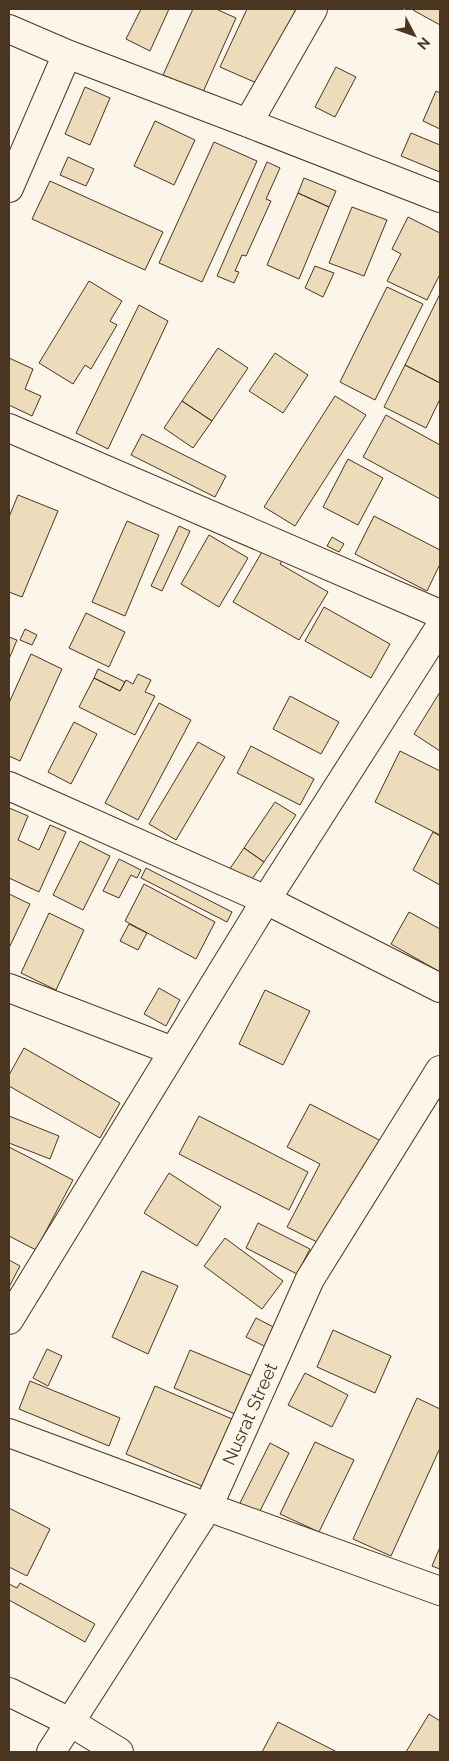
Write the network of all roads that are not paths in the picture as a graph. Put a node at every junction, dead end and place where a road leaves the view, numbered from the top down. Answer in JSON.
{"nodes":[{"id":1,"x":313,"y":9,"type":"edge"},
{"id":2,"x":9,"y":29,"type":"edge"},
{"id":3,"x":67,"y":54,"type":"junction"},
{"id":4,"x":248,"y":123,"type":"junction"},
{"id":5,"x":9,"y":188,"type":"edge"},
{"id":6,"x":440,"y":198,"type":"edge"},
{"id":7,"x":9,"y":428,"type":"edge"},
{"id":8,"x":440,"y":614,"type":"edge"},
{"id":9,"x":440,"y":627,"type":"edge"},
{"id":10,"x":9,"y":786,"type":"edge"},
{"id":11,"x":266,"y":900,"type":"junction"},
{"id":12,"x":9,"y":988,"type":"edge"},
{"id":13,"x":440,"y":988,"type":"edge"},
{"id":14,"x":173,"y":1051,"type":"junction"},
{"id":15,"x":440,"y":1070,"type":"edge"},
{"id":16,"x":9,"y":1320,"type":"edge"},
{"id":17,"x":9,"y":1432,"type":"edge"},
{"id":18,"x":208,"y":1507,"type":"junction"},
{"id":19,"x":440,"y":1592,"type":"edge"},
{"id":20,"x":9,"y":1692,"type":"edge"},
{"id":21,"x":70,"y":1722,"type":"junction"},
{"id":22,"x":51,"y":1752,"type":"edge"},
{"id":23,"x":119,"y":1752,"type":"edge"}],
"edges":[{"from":1,"to":4,"type":"street"},
{"from":2,"to":3,"type":"street"},
{"from":3,"to":4,"type":"street"},
{"from":3,"to":5,"type":"street"},
{"from":4,"to":6,"type":"street"},
{"from":7,"to":8,"type":"street"},
{"from":9,"to":11,"type":"street"},
{"from":10,"to":11,"type":"street"},
{"from":11,"to":13,"type":"street"},
{"from":11,"to":14,"type":"street"},
{"from":12,"to":14,"type":"street"},
{"from":14,"to":16,"type":"street"},
{"from":15,"to":18,"type":"street","name":"Nusrat Street"},
{"from":17,"to":18,"type":"street"},
{"from":18,"to":19,"type":"street"},
{"from":18,"to":21,"type":"street","name":"Nusrat Street"},
{"from":20,"to":21,"type":"street"},
{"from":21,"to":22,"type":"street","name":"Nusrat Street"},
{"from":21,"to":23,"type":"street"}]}
